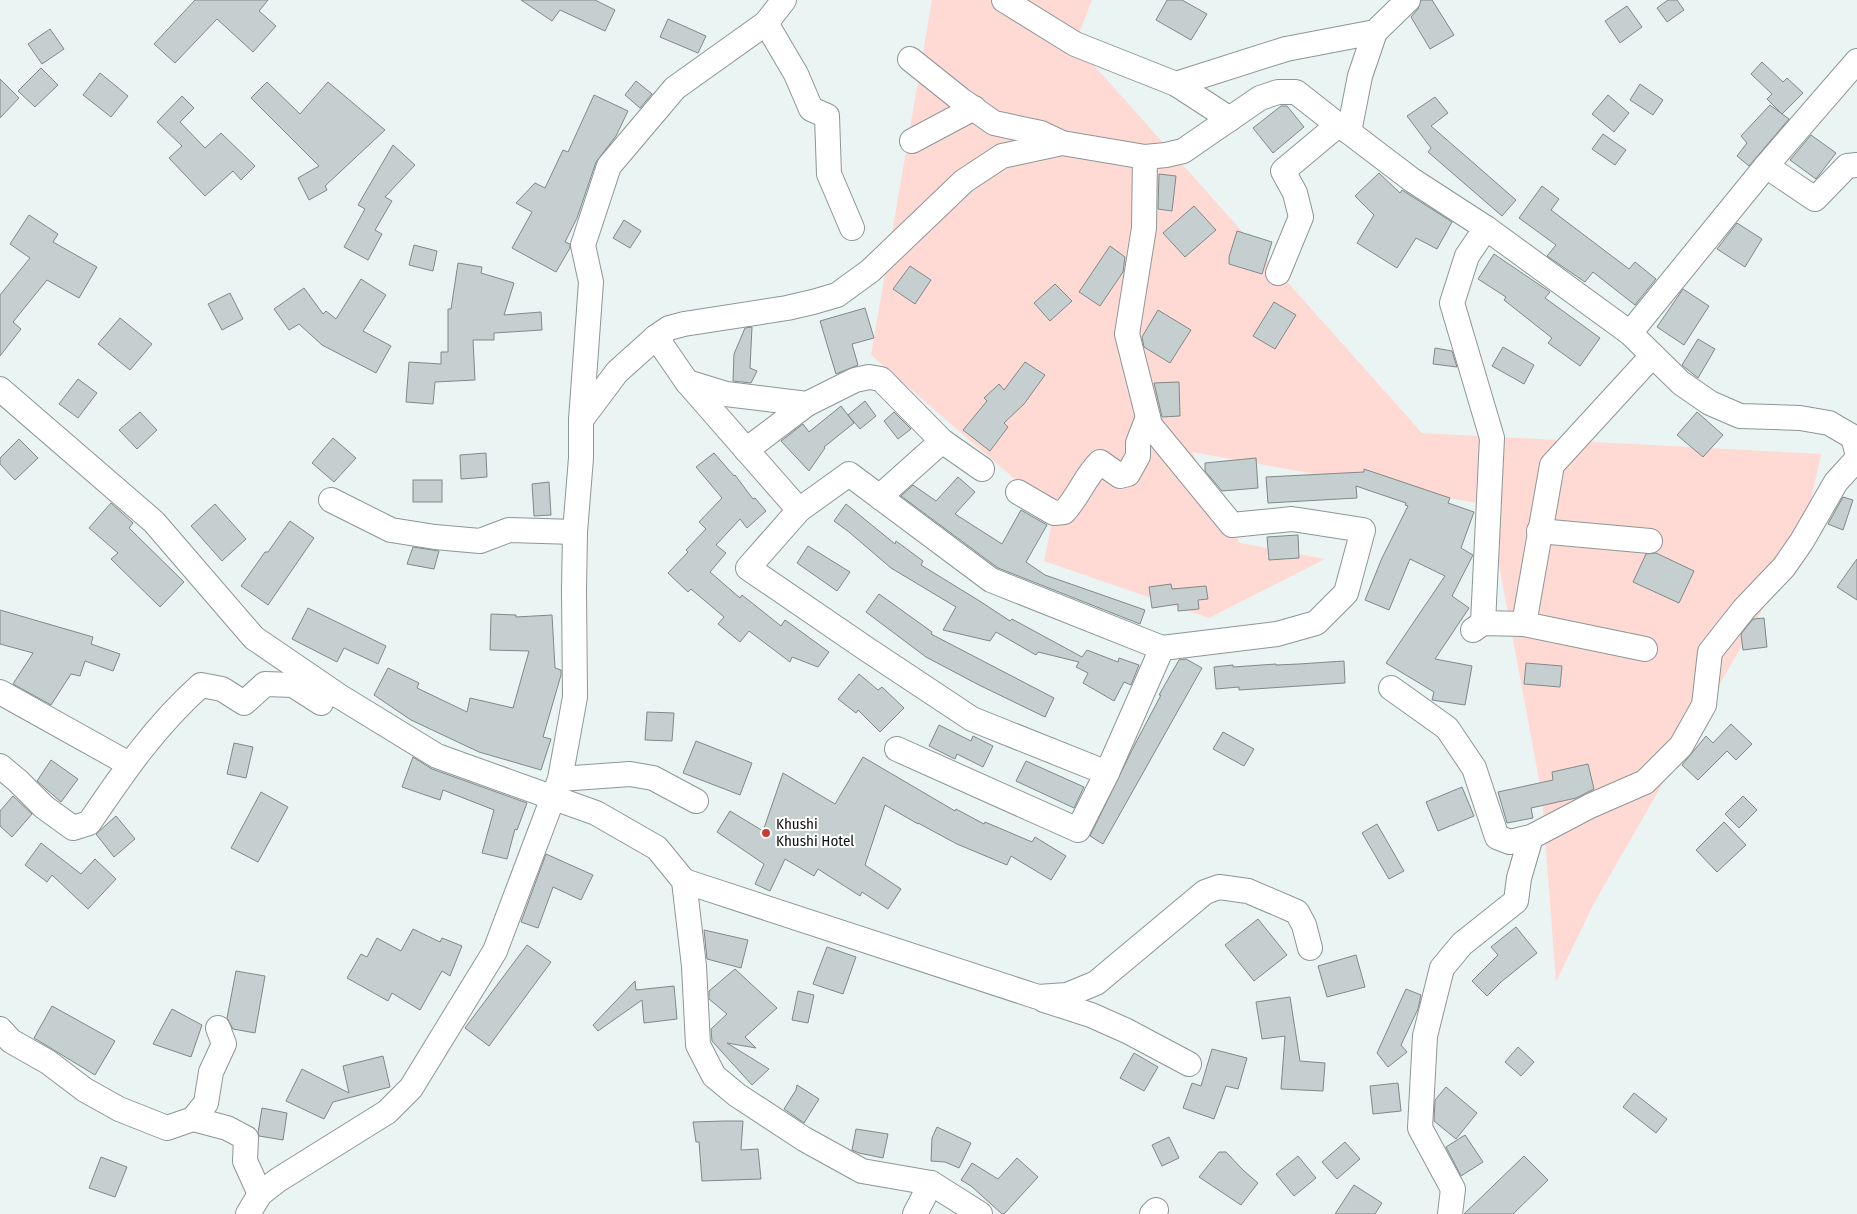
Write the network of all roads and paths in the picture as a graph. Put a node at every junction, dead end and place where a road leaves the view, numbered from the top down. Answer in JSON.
{"nodes":[{"id":1,"x":784,"y":0,"type":"edge"},
{"id":2,"x":1004,"y":0,"type":"edge"},
{"id":3,"x":1408,"y":0,"type":"edge"},
{"id":4,"x":766,"y":23,"type":"junction"},
{"id":5,"x":1375,"y":32,"type":"junction"},
{"id":6,"x":910,"y":60,"type":"dead end"},
{"id":7,"x":1857,"y":61,"type":"edge"},
{"id":8,"x":1176,"y":84,"type":"junction"},
{"id":9,"x":974,"y":108,"type":"junction"},
{"id":10,"x":1230,"y":120,"type":"junction"},
{"id":11,"x":1343,"y":128,"type":"junction"},
{"id":12,"x":912,"y":141,"type":"dead end"},
{"id":13,"x":1062,"y":143,"type":"junction"},
{"id":14,"x":1145,"y":157,"type":"junction"},
{"id":15,"x":1857,"y":164,"type":"edge"},
{"id":16,"x":1766,"y":166,"type":"junction"},
{"id":17,"x":852,"y":228,"type":"dead end"},
{"id":18,"x":1486,"y":228,"type":"junction"},
{"id":19,"x":1278,"y":273,"type":"dead end"},
{"id":20,"x":1630,"y":333,"type":"junction"},
{"id":21,"x":656,"y":337,"type":"junction"},
{"id":22,"x":1652,"y":356,"type":"junction"},
{"id":23,"x":687,"y":382,"type":"junction"},
{"id":24,"x":0,"y":389,"type":"edge"},
{"id":25,"x":807,"y":404,"type":"junction"},
{"id":26,"x":1148,"y":417,"type":"junction"},
{"id":27,"x":581,"y":420,"type":"junction"},
{"id":28,"x":942,"y":441,"type":"junction"},
{"id":29,"x":746,"y":450,"type":"junction"},
{"id":30,"x":1857,"y":452,"type":"edge"},
{"id":31,"x":1857,"y":459,"type":"edge"},
{"id":32,"x":982,"y":469,"type":"dead end"},
{"id":33,"x":1018,"y":492,"type":"dead end"},
{"id":34,"x":882,"y":498,"type":"junction"},
{"id":35,"x":331,"y":500,"type":"dead end"},
{"id":36,"x":798,"y":510,"type":"junction"},
{"id":37,"x":1539,"y":531,"type":"junction"},
{"id":38,"x":575,"y":532,"type":"junction"},
{"id":39,"x":1650,"y":541,"type":"dead end"},
{"id":40,"x":1524,"y":624,"type":"junction"},
{"id":41,"x":1162,"y":648,"type":"junction"},
{"id":42,"x":1645,"y":649,"type":"dead end"},
{"id":43,"x":1391,"y":688,"type":"dead end"},
{"id":44,"x":0,"y":692,"type":"edge"},
{"id":45,"x":400,"y":734,"type":"junction"},
{"id":46,"x":897,"y":749,"type":"dead end"},
{"id":47,"x":129,"y":764,"type":"junction"},
{"id":48,"x":0,"y":766,"type":"edge"},
{"id":49,"x":1107,"y":773,"type":"junction"},
{"id":50,"x":556,"y":788,"type":"junction"},
{"id":51,"x":696,"y":801,"type":"dead end"},
{"id":52,"x":1531,"y":837,"type":"junction"},
{"id":53,"x":684,"y":881,"type":"junction"},
{"id":54,"x":1310,"y":948,"type":"dead end"},
{"id":55,"x":1038,"y":998,"type":"junction"},
{"id":56,"x":0,"y":1028,"type":"edge"},
{"id":57,"x":218,"y":1028,"type":"dead end"},
{"id":58,"x":1189,"y":1064,"type":"dead end"},
{"id":59,"x":193,"y":1120,"type":"junction"},
{"id":60,"x":931,"y":1183,"type":"junction"},
{"id":61,"x":260,"y":1194,"type":"junction"},
{"id":62,"x":248,"y":1214,"type":"edge"},
{"id":63,"x":915,"y":1214,"type":"edge"},
{"id":64,"x":980,"y":1214,"type":"edge"},
{"id":65,"x":1450,"y":1214,"type":"edge"}],
"edges":[{"from":1,"to":4,"type":"street"},
{"from":2,"to":8,"type":"street"},
{"from":3,"to":5,"type":"street"},
{"from":4,"to":17,"type":"street"},
{"from":4,"to":27,"type":"street"},
{"from":5,"to":8,"type":"street"},
{"from":5,"to":11,"type":"street"},
{"from":6,"to":9,"type":"street"},
{"from":7,"to":16,"type":"street"},
{"from":8,"to":10,"type":"street"},
{"from":9,"to":12,"type":"street"},
{"from":9,"to":13,"type":"street"},
{"from":10,"to":11,"type":"street"},
{"from":10,"to":14,"type":"street"},
{"from":11,"to":18,"type":"street"},
{"from":11,"to":19,"type":"street"},
{"from":13,"to":14,"type":"street"},
{"from":13,"to":21,"type":"street"},
{"from":14,"to":26,"type":"street"},
{"from":15,"to":16,"type":"street"},
{"from":16,"to":20,"type":"street"},
{"from":18,"to":20,"type":"street"},
{"from":18,"to":40,"type":"street"},
{"from":20,"to":22,"type":"street"},
{"from":21,"to":23,"type":"street"},
{"from":21,"to":27,"type":"street"},
{"from":22,"to":30,"type":"street"},
{"from":22,"to":37,"type":"street"},
{"from":23,"to":25,"type":"street"},
{"from":23,"to":29,"type":"street"},
{"from":24,"to":45,"type":"street"},
{"from":25,"to":28,"type":"street"},
{"from":25,"to":29,"type":"street"},
{"from":26,"to":33,"type":"street"},
{"from":26,"to":41,"type":"street"},
{"from":27,"to":38,"type":"street"},
{"from":28,"to":32,"type":"street"},
{"from":28,"to":34,"type":"street"},
{"from":29,"to":36,"type":"street"},
{"from":31,"to":52,"type":"street"},
{"from":34,"to":36,"type":"street"},
{"from":34,"to":41,"type":"street"},
{"from":35,"to":38,"type":"street"},
{"from":36,"to":49,"type":"street"},
{"from":37,"to":39,"type":"street"},
{"from":37,"to":40,"type":"street"},
{"from":38,"to":50,"type":"street"},
{"from":40,"to":42,"type":"street"},
{"from":41,"to":49,"type":"street"},
{"from":43,"to":52,"type":"street"},
{"from":44,"to":47,"type":"street"},
{"from":45,"to":47,"type":"street"},
{"from":45,"to":50,"type":"street"},
{"from":46,"to":49,"type":"street"},
{"from":47,"to":48,"type":"street"},
{"from":50,"to":51,"type":"street"},
{"from":50,"to":53,"type":"street"},
{"from":50,"to":61,"type":"street"},
{"from":52,"to":65,"type":"street"},
{"from":53,"to":55,"type":"street"},
{"from":53,"to":60,"type":"street"},
{"from":54,"to":55,"type":"street"},
{"from":55,"to":58,"type":"street"},
{"from":56,"to":59,"type":"street"},
{"from":57,"to":59,"type":"street"},
{"from":59,"to":61,"type":"street"},
{"from":60,"to":63,"type":"street"},
{"from":60,"to":64,"type":"street"},
{"from":61,"to":62,"type":"street"}]}
